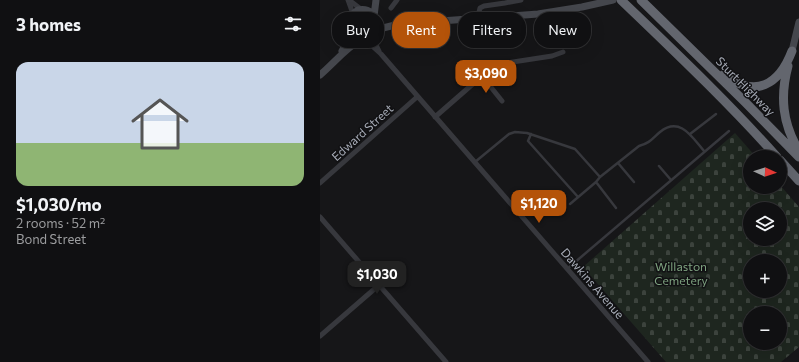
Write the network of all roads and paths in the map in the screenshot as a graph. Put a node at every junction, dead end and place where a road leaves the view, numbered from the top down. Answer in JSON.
{"nodes":[{"id":1,"x":349,"y":0,"type":"edge"},
{"id":2,"x":373,"y":0,"type":"edge"},
{"id":3,"x":376,"y":0,"type":"edge"},
{"id":4,"x":397,"y":0,"type":"edge"},
{"id":5,"x":521,"y":0,"type":"edge"},
{"id":6,"x":621,"y":0,"type":"edge"},
{"id":7,"x":641,"y":0,"type":"edge"},
{"id":8,"x":609,"y":1,"type":"edge"},
{"id":9,"x":391,"y":8,"type":"dead end"},
{"id":10,"x":363,"y":10,"type":"junction"},
{"id":11,"x":352,"y":12,"type":"edge"},
{"id":12,"x":356,"y":12,"type":"edge"},
{"id":13,"x":371,"y":12,"type":"edge"},
{"id":14,"x":375,"y":12,"type":"edge"},
{"id":15,"x":479,"y":12,"type":"edge"},
{"id":16,"x":526,"y":15,"type":"edge"},
{"id":17,"x":799,"y":22,"type":"edge"},
{"id":18,"x":687,"y":44,"type":"junction"},
{"id":19,"x":343,"y":48,"type":"edge"},
{"id":20,"x":348,"y":48,"type":"edge"},
{"id":21,"x":374,"y":48,"type":"edge"},
{"id":22,"x":377,"y":48,"type":"edge"},
{"id":23,"x":792,"y":51,"type":"junction"},
{"id":24,"x":563,"y":52,"type":"dead end"},
{"id":25,"x":340,"y":54,"type":"junction"},
{"id":26,"x":381,"y":54,"type":"junction"},
{"id":27,"x":320,"y":75,"type":"edge"},
{"id":28,"x":482,"y":76,"type":"junction"},
{"id":29,"x":417,"y":97,"type":"junction"},
{"id":30,"x":502,"y":101,"type":"dead end"},
{"id":31,"x":716,"y":114,"type":"dead end"},
{"id":32,"x":435,"y":117,"type":"junction"},
{"id":33,"x":729,"y":131,"type":"dead end"},
{"id":34,"x":530,"y":134,"type":"junction"},
{"id":35,"x":690,"y":134,"type":"junction"},
{"id":36,"x":771,"y":150,"type":"edge"},
{"id":37,"x":704,"y":151,"type":"junction"},
{"id":38,"x":799,"y":151,"type":"edge"},
{"id":39,"x":799,"y":157,"type":"edge"},
{"id":40,"x":475,"y":162,"type":"junction"},
{"id":41,"x":618,"y":163,"type":"junction"},
{"id":42,"x":660,"y":166,"type":"dead end"},
{"id":43,"x":787,"y":168,"type":"edge"},
{"id":44,"x":600,"y":177,"type":"junction"},
{"id":45,"x":671,"y":180,"type":"junction"},
{"id":46,"x":799,"y":181,"type":"edge"},
{"id":47,"x":596,"y":182,"type":"junction"},
{"id":48,"x":634,"y":182,"type":"dead end"},
{"id":49,"x":320,"y":183,"type":"edge"},
{"id":50,"x":578,"y":197,"type":"junction"},
{"id":51,"x":570,"y":204,"type":"dead end"},
{"id":52,"x":616,"y":208,"type":"dead end"},
{"id":53,"x":320,"y":217,"type":"edge"},
{"id":54,"x":567,"y":269,"type":"junction"},
{"id":55,"x":379,"y":285,"type":"junction"},
{"id":56,"x":320,"y":336,"type":"edge"},
{"id":57,"x":446,"y":362,"type":"edge"},
{"id":58,"x":648,"y":362,"type":"edge"}],
"edges":[{"from":1,"to":10,"type":"street"},
{"from":1,"to":11,"type":"street"},
{"from":2,"to":10,"type":"main road"},
{"from":3,"to":14,"type":"main road"},
{"from":4,"to":9,"type":"street"},
{"from":5,"to":15,"type":"street"},
{"from":6,"to":36,"type":"highway"},
{"from":7,"to":18,"type":"highway","name":"Sturt Highway"},
{"from":8,"to":16,"type":"main road"},
{"from":10,"to":12,"type":"main road"},
{"from":10,"to":13,"type":"main road"},
{"from":17,"to":23,"type":"main road"},
{"from":18,"to":23,"type":"highway"},
{"from":18,"to":39,"type":"highway","name":"Sturt Highway"},
{"from":19,"to":25,"type":"main road"},
{"from":20,"to":25,"type":"main road"},
{"from":21,"to":26,"type":"street","name":"Dawkins Avenue"},
{"from":22,"to":26,"type":"street","name":"Dawkins Avenue"},
{"from":23,"to":38,"type":"highway"},
{"from":24,"to":28,"type":"street"},
{"from":25,"to":27,"type":"main road"},
{"from":26,"to":29,"type":"street","name":"Dawkins Avenue"},
{"from":28,"to":30,"type":"street"},
{"from":28,"to":32,"type":"street"},
{"from":29,"to":32,"type":"street","name":"Dawkins Avenue"},
{"from":29,"to":49,"type":"street","name":"Edward Street"},
{"from":31,"to":35,"type":"lane"},
{"from":32,"to":40,"type":"street","name":"Dawkins Avenue"},
{"from":33,"to":37,"type":"lane"},
{"from":34,"to":40,"type":"lane"},
{"from":34,"to":44,"type":"lane"},
{"from":34,"to":50,"type":"lane"},
{"from":35,"to":37,"type":"lane"},
{"from":35,"to":41,"type":"lane"},
{"from":37,"to":45,"type":"lane"},
{"from":40,"to":54,"type":"street","name":"Dawkins Avenue"},
{"from":41,"to":44,"type":"lane"},
{"from":41,"to":48,"type":"lane"},
{"from":42,"to":45,"type":"lane"},
{"from":43,"to":46,"type":"highway"},
{"from":44,"to":47,"type":"lane"},
{"from":45,"to":54,"type":"lane"},
{"from":47,"to":50,"type":"lane"},
{"from":47,"to":52,"type":"lane"},
{"from":50,"to":51,"type":"lane"},
{"from":53,"to":55,"type":"street"},
{"from":54,"to":58,"type":"street","name":"Dawkins Avenue"},
{"from":55,"to":56,"type":"street"},
{"from":55,"to":57,"type":"street"}]}
